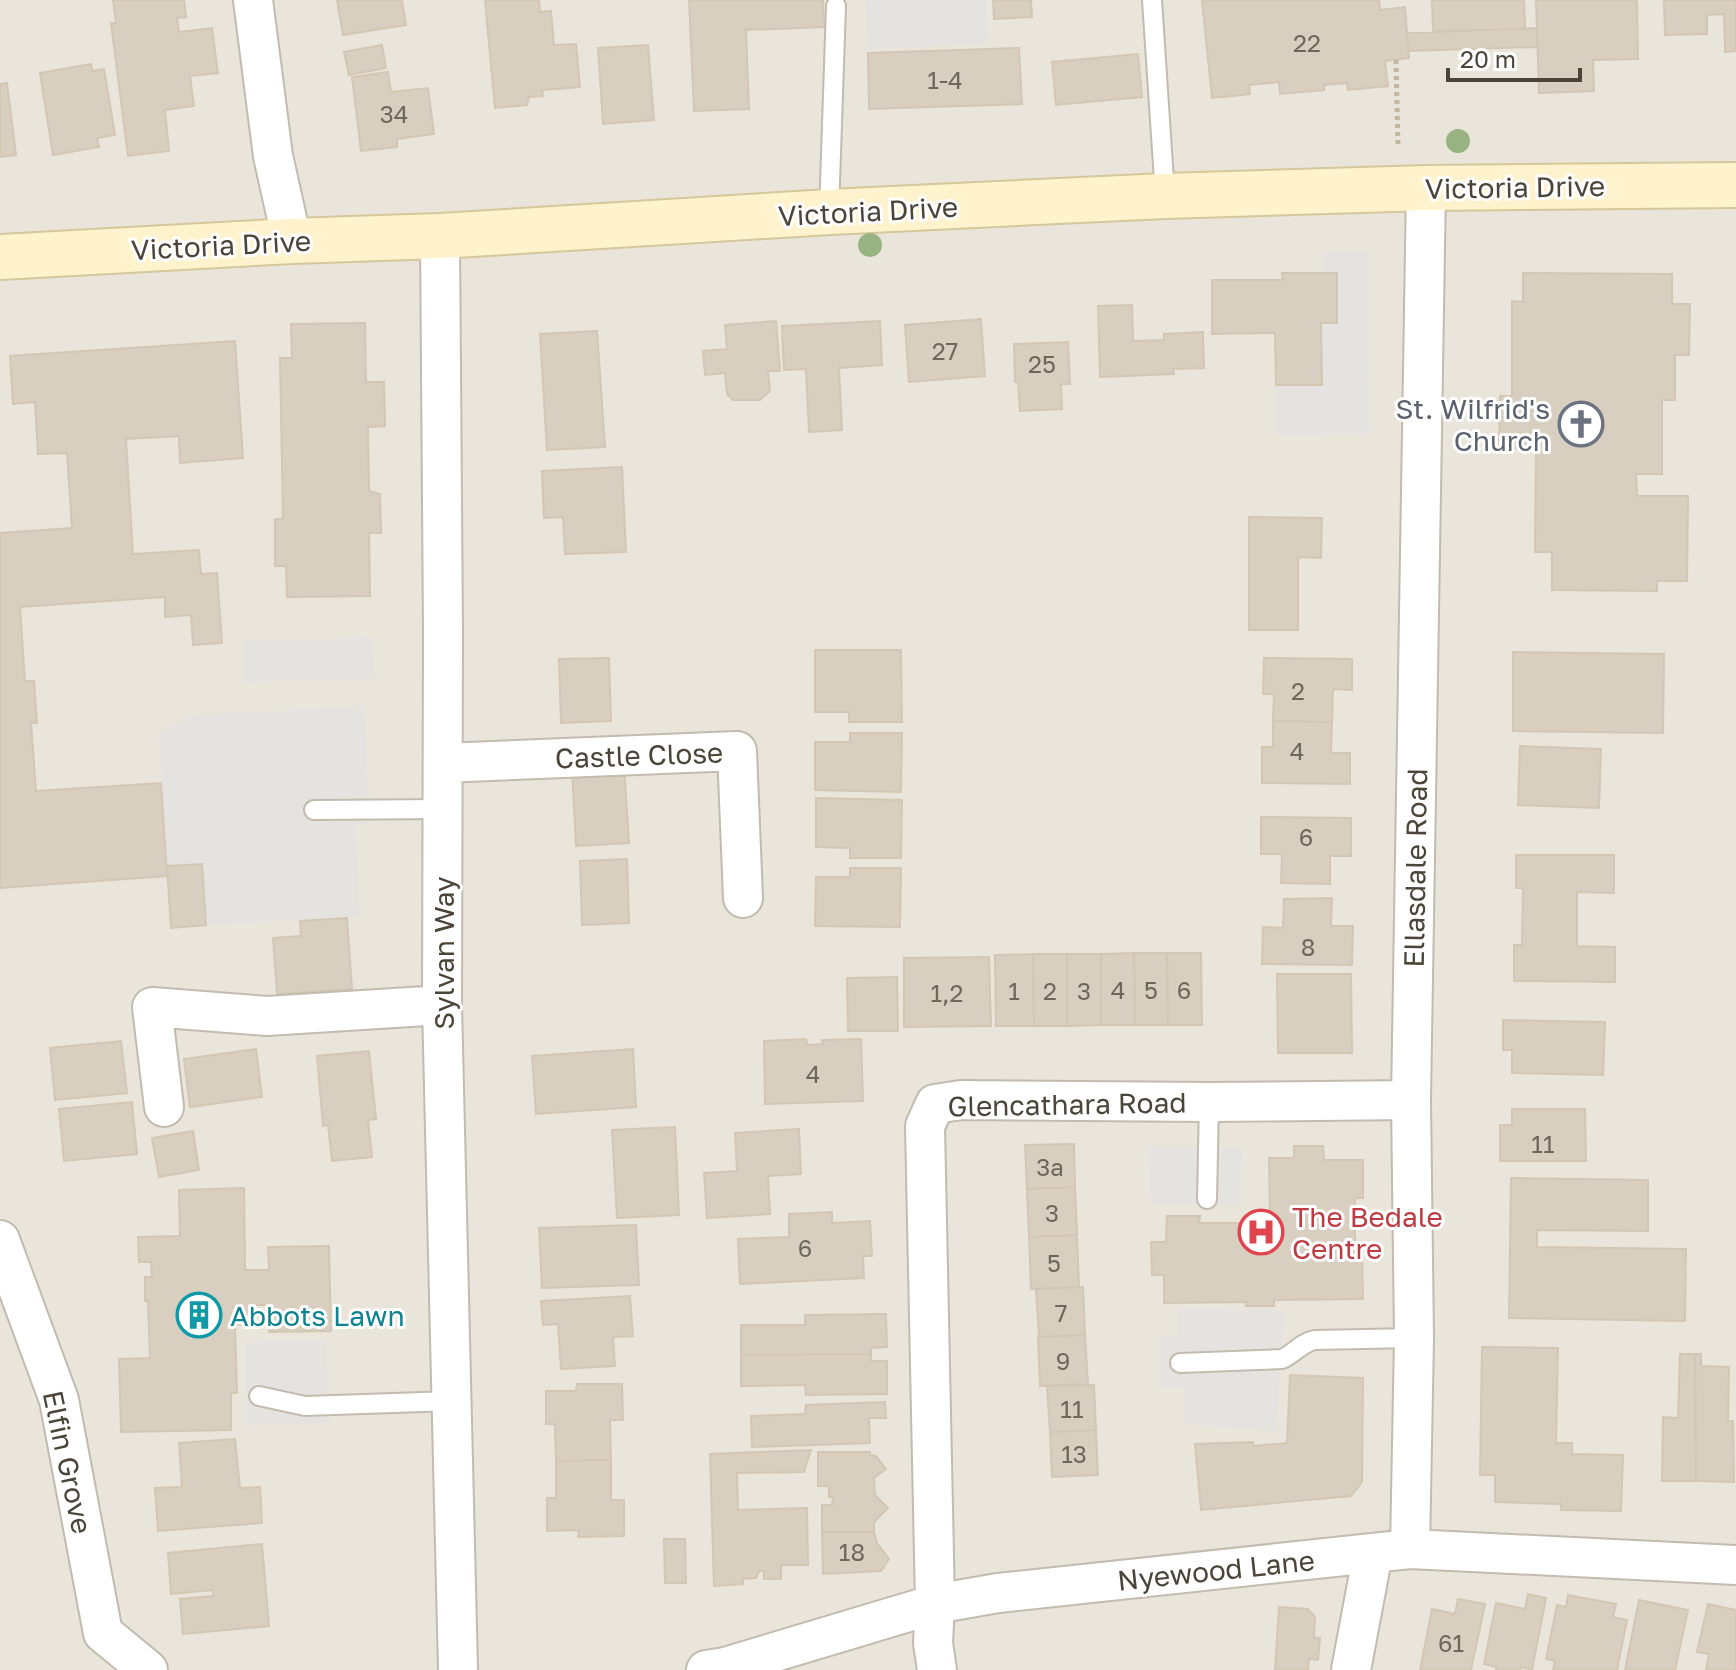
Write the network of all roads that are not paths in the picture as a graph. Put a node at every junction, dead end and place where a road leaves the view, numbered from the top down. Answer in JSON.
{"nodes":[{"id":1,"x":253,"y":0,"type":"edge"},
{"id":2,"x":1152,"y":0,"type":"edge"},
{"id":3,"x":836,"y":6,"type":"dead end"},
{"id":4,"x":1736,"y":185,"type":"edge"},
{"id":5,"x":1413,"y":188,"type":"junction"},
{"id":6,"x":1165,"y":196,"type":"junction"},
{"id":7,"x":829,"y":212,"type":"junction"},
{"id":8,"x":440,"y":236,"type":"junction"},
{"id":9,"x":292,"y":241,"type":"junction"},
{"id":10,"x":0,"y":257,"type":"edge"},
{"id":11,"x":443,"y":763,"type":"junction"},
{"id":12,"x":443,"y":809,"type":"junction"},
{"id":13,"x":314,"y":810,"type":"dead end"},
{"id":14,"x":743,"y":898,"type":"dead end"},
{"id":15,"x":442,"y":1005,"type":"junction"},
{"id":16,"x":1411,"y":1100,"type":"junction"},
{"id":17,"x":1209,"y":1102,"type":"junction"},
{"id":18,"x":164,"y":1107,"type":"dead end"},
{"id":19,"x":1207,"y":1199,"type":"dead end"},
{"id":20,"x":0,"y":1240,"type":"edge"},
{"id":21,"x":1414,"y":1338,"type":"junction"},
{"id":22,"x":1180,"y":1363,"type":"dead end"},
{"id":23,"x":259,"y":1396,"type":"dead end"},
{"id":24,"x":452,"y":1401,"type":"junction"},
{"id":25,"x":1392,"y":1551,"type":"junction"},
{"id":26,"x":1736,"y":1565,"type":"edge"},
{"id":27,"x":935,"y":1604,"type":"junction"},
{"id":28,"x":148,"y":1670,"type":"edge"},
{"id":29,"x":458,"y":1670,"type":"edge"},
{"id":30,"x":706,"y":1670,"type":"edge"},
{"id":31,"x":937,"y":1670,"type":"edge"},
{"id":32,"x":1351,"y":1670,"type":"edge"}],
"edges":[{"from":1,"to":9,"type":"street"},
{"from":2,"to":6,"type":"lane"},
{"from":3,"to":7,"type":"lane"},
{"from":4,"to":5,"type":"street","name":"Victoria Drive"},
{"from":5,"to":6,"type":"street","name":"Victoria Drive"},
{"from":5,"to":16,"type":"street","name":"Ellasdale Road"},
{"from":6,"to":7,"type":"street","name":"Victoria Drive"},
{"from":7,"to":8,"type":"street","name":"Victoria Drive"},
{"from":8,"to":9,"type":"street","name":"Victoria Drive"},
{"from":8,"to":11,"type":"street","name":"Sylvan Way"},
{"from":9,"to":10,"type":"street","name":"Victoria Drive"},
{"from":11,"to":12,"type":"street","name":"Sylvan Way"},
{"from":11,"to":14,"type":"street","name":"Castle Close"},
{"from":12,"to":13,"type":"lane"},
{"from":12,"to":15,"type":"street","name":"Sylvan Way"},
{"from":15,"to":18,"type":"street"},
{"from":15,"to":24,"type":"street","name":"Sylvan Way"},
{"from":16,"to":17,"type":"street","name":"Glencathara Road"},
{"from":16,"to":21,"type":"street","name":"Ellasdale Road"},
{"from":17,"to":19,"type":"lane"},
{"from":17,"to":27,"type":"street","name":"Glencathara Road"},
{"from":20,"to":28,"type":"street","name":"Elfin Grove"},
{"from":21,"to":22,"type":"lane"},
{"from":21,"to":25,"type":"street","name":"Ellasdale Road"},
{"from":23,"to":24,"type":"lane"},
{"from":24,"to":29,"type":"street","name":"Sylvan Way"},
{"from":25,"to":26,"type":"street","name":"Nyewood Lane"},
{"from":25,"to":27,"type":"street","name":"Nyewood Lane"},
{"from":25,"to":32,"type":"street","name":"Ellasdale Road"},
{"from":27,"to":30,"type":"street","name":"Nyewood Lane"},
{"from":27,"to":31,"type":"street"}]}
